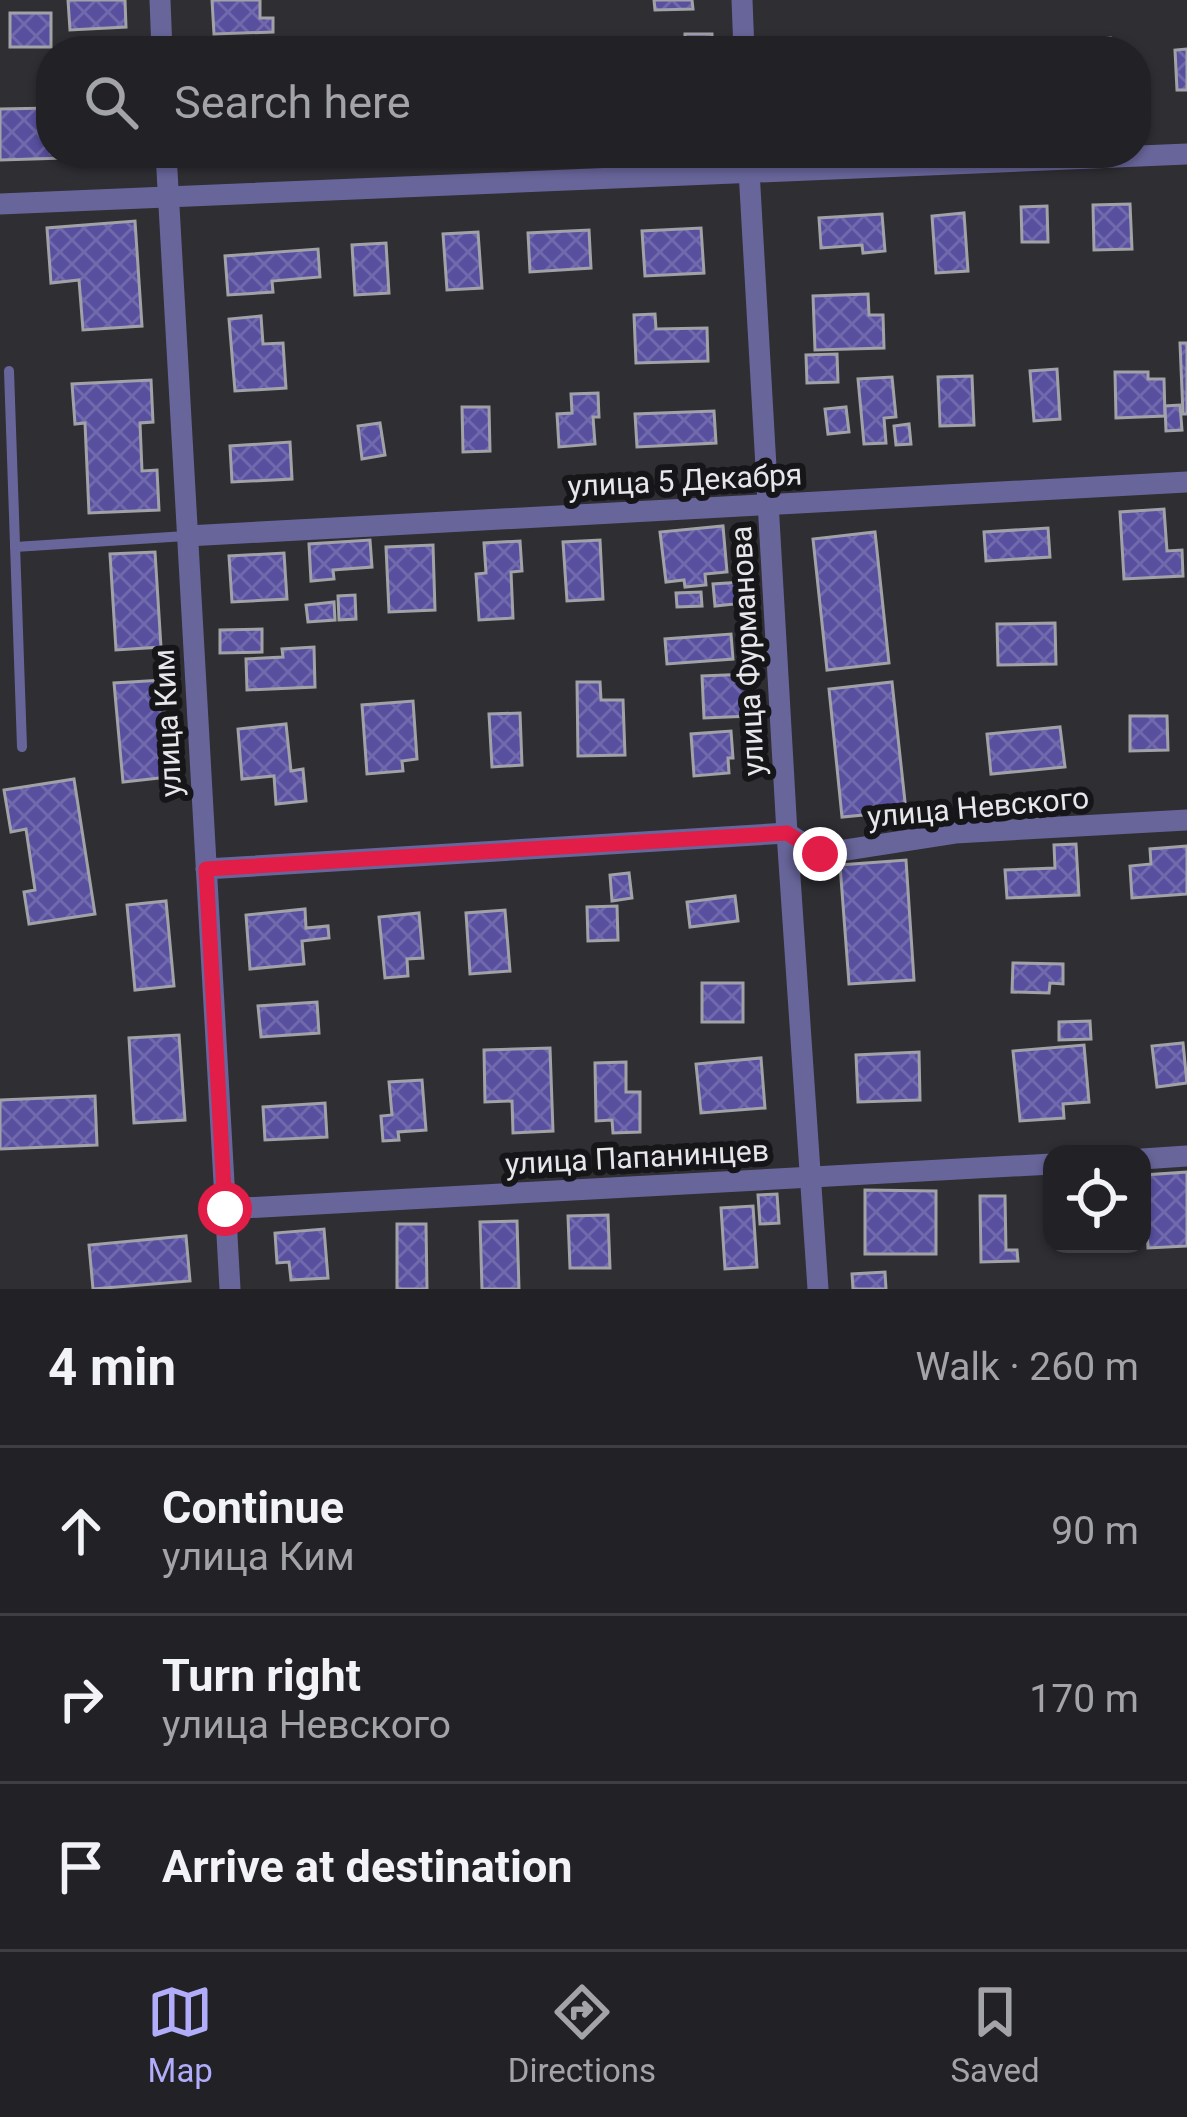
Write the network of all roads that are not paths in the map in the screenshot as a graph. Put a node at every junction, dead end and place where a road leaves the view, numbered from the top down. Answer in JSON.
{"nodes":[{"id":1,"x":160,"y":0,"type":"edge"},
{"id":2,"x":742,"y":0,"type":"edge"},
{"id":3,"x":161,"y":36,"type":"edge"},
{"id":4,"x":743,"y":36,"type":"edge"},
{"id":5,"x":1187,"y":154,"type":"edge"},
{"id":6,"x":1151,"y":155,"type":"edge"},
{"id":7,"x":166,"y":168,"type":"edge"},
{"id":8,"x":682,"y":168,"type":"edge"},
{"id":9,"x":748,"y":168,"type":"edge"},
{"id":10,"x":167,"y":199,"type":"junction"},
{"id":11,"x":0,"y":205,"type":"edge"},
{"id":12,"x":9,"y":370,"type":"dead end"},
{"id":13,"x":1187,"y":482,"type":"edge"},
{"id":14,"x":769,"y":505,"type":"junction"},
{"id":15,"x":187,"y":536,"type":"junction"},
{"id":16,"x":15,"y":548,"type":"junction"},
{"id":17,"x":22,"y":746,"type":"dead end"},
{"id":18,"x":1187,"y":820,"type":"edge"},
{"id":19,"x":787,"y":833,"type":"junction"},
{"id":20,"x":206,"y":869,"type":"junction"},
{"id":21,"x":1187,"y":1156,"type":"edge"},
{"id":22,"x":1151,"y":1158,"type":"edge"},
{"id":23,"x":1043,"y":1164,"type":"edge"},
{"id":24,"x":811,"y":1177,"type":"junction"},
{"id":25,"x":225,"y":1209,"type":"junction"},
{"id":26,"x":230,"y":1289,"type":"edge"},
{"id":27,"x":818,"y":1289,"type":"edge"}],
"edges":[{"from":1,"to":3,"type":"street"},
{"from":2,"to":4,"type":"street"},
{"from":5,"to":6,"type":"street"},
{"from":7,"to":10,"type":"street","name":"улица Ким"},
{"from":8,"to":10,"type":"street"},
{"from":9,"to":14,"type":"street","name":"улица Фурманова"},
{"from":10,"to":11,"type":"street"},
{"from":10,"to":15,"type":"street","name":"улица Ким"},
{"from":12,"to":16,"type":"lane"},
{"from":13,"to":14,"type":"street","name":"улица 5 Декабря"},
{"from":14,"to":15,"type":"street","name":"улица 5 Декабря"},
{"from":14,"to":19,"type":"street","name":"улица Фурманова"},
{"from":15,"to":16,"type":"lane"},
{"from":15,"to":20,"type":"street","name":"улица Ким"},
{"from":16,"to":17,"type":"lane"},
{"from":18,"to":19,"type":"street","name":"улица Невского"},
{"from":19,"to":20,"type":"street","name":"улица Невского"},
{"from":19,"to":24,"type":"street","name":"улица Фурманова"},
{"from":20,"to":25,"type":"street","name":"улица Ким"},
{"from":21,"to":22,"type":"street"},
{"from":23,"to":24,"type":"street","name":"улица Папанинцев"},
{"from":24,"to":25,"type":"street","name":"улица Папанинцев"},
{"from":24,"to":27,"type":"street","name":"улица Фурманова"},
{"from":25,"to":26,"type":"street","name":"улица Ким"}]}
